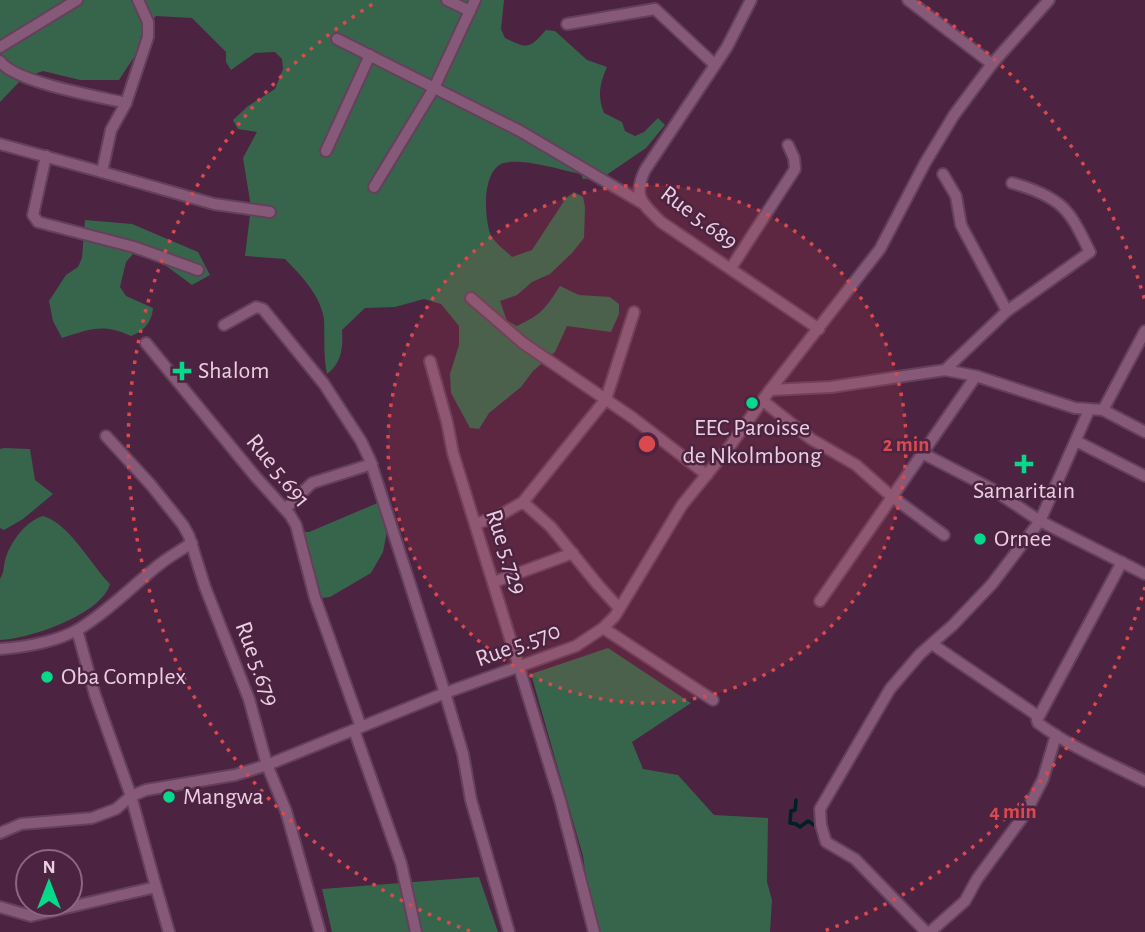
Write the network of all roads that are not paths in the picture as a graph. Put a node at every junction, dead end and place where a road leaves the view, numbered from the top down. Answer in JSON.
{"nodes":[{"id":1,"x":77,"y":0,"type":"edge"},
{"id":2,"x":138,"y":0,"type":"edge"},
{"id":3,"x":447,"y":0,"type":"edge"},
{"id":4,"x":475,"y":0,"type":"edge"},
{"id":5,"x":751,"y":0,"type":"edge"},
{"id":6,"x":908,"y":0,"type":"edge"},
{"id":7,"x":1049,"y":0,"type":"edge"},
{"id":8,"x":470,"y":11,"type":"junction"},
{"id":9,"x":567,"y":24,"type":"dead end"},
{"id":10,"x":337,"y":39,"type":"dead end"},
{"id":11,"x":0,"y":47,"type":"edge"},
{"id":12,"x":370,"y":55,"type":"junction"},
{"id":13,"x":0,"y":61,"type":"edge"},
{"id":14,"x":992,"y":64,"type":"junction"},
{"id":15,"x":715,"y":65,"type":"junction"},
{"id":16,"x":434,"y":88,"type":"junction"},
{"id":17,"x":126,"y":103,"type":"junction"},
{"id":18,"x":0,"y":144,"type":"edge"},
{"id":19,"x":788,"y":145,"type":"dead end"},
{"id":20,"x":326,"y":151,"type":"dead end"},
{"id":21,"x":46,"y":156,"type":"junction"},
{"id":22,"x":102,"y":172,"type":"junction"},
{"id":23,"x":943,"y":174,"type":"dead end"},
{"id":24,"x":1012,"y":183,"type":"dead end"},
{"id":25,"x":374,"y":187,"type":"dead end"},
{"id":26,"x":642,"y":203,"type":"junction"},
{"id":27,"x":271,"y":212,"type":"dead end"},
{"id":28,"x":731,"y":268,"type":"junction"},
{"id":29,"x":198,"y":270,"type":"dead end"},
{"id":30,"x":471,"y":298,"type":"dead end"},
{"id":31,"x":1007,"y":311,"type":"junction"},
{"id":32,"x":634,"y":312,"type":"dead end"},
{"id":33,"x":224,"y":325,"type":"dead end"},
{"id":34,"x":819,"y":329,"type":"junction"},
{"id":35,"x":1145,"y":331,"type":"edge"},
{"id":36,"x":146,"y":343,"type":"dead end"},
{"id":37,"x":430,"y":361,"type":"dead end"},
{"id":38,"x":945,"y":370,"type":"junction"},
{"id":39,"x":976,"y":376,"type":"junction"},
{"id":40,"x":770,"y":390,"type":"junction"},
{"id":41,"x":606,"y":399,"type":"junction"},
{"id":42,"x":763,"y":401,"type":"junction"},
{"id":43,"x":1089,"y":410,"type":"junction"},
{"id":44,"x":1103,"y":410,"type":"junction"},
{"id":45,"x":1145,"y":432,"type":"edge"},
{"id":46,"x":106,"y":436,"type":"dead end"},
{"id":47,"x":1076,"y":440,"type":"junction"},
{"id":48,"x":922,"y":453,"type":"junction"},
{"id":49,"x":372,"y":464,"type":"junction"},
{"id":50,"x":707,"y":475,"type":"junction"},
{"id":51,"x":1145,"y":476,"type":"edge"},
{"id":52,"x":891,"y":496,"type":"junction"},
{"id":53,"x":523,"y":502,"type":"junction"},
{"id":54,"x":285,"y":509,"type":"junction"},
{"id":55,"x":1040,"y":521,"type":"junction"},
{"id":56,"x":476,"y":524,"type":"junction"},
{"id":57,"x":944,"y":535,"type":"dead end"},
{"id":58,"x":192,"y":543,"type":"junction"},
{"id":59,"x":573,"y":553,"type":"junction"},
{"id":60,"x":1122,"y":562,"type":"junction"},
{"id":61,"x":1145,"y":574,"type":"edge"},
{"id":62,"x":494,"y":582,"type":"junction"},
{"id":63,"x":820,"y":601,"type":"dead end"},
{"id":64,"x":620,"y":608,"type":"junction"},
{"id":65,"x":603,"y":628,"type":"junction"},
{"id":66,"x":77,"y":630,"type":"junction"},
{"id":67,"x":932,"y":644,"type":"junction"},
{"id":68,"x":0,"y":649,"type":"edge"},
{"id":69,"x":520,"y":667,"type":"junction"},
{"id":70,"x":445,"y":694,"type":"junction"},
{"id":71,"x":713,"y":701,"type":"dead end"},
{"id":72,"x":1038,"y":716,"type":"junction"},
{"id":73,"x":358,"y":729,"type":"junction"},
{"id":74,"x":1056,"y":735,"type":"junction"},
{"id":75,"x":267,"y":765,"type":"junction"},
{"id":76,"x":1145,"y":781,"type":"edge"},
{"id":77,"x":131,"y":796,"type":"junction"},
{"id":78,"x":0,"y":833,"type":"edge"},
{"id":79,"x":156,"y":887,"type":"junction"},
{"id":80,"x":0,"y":907,"type":"edge"},
{"id":81,"x":169,"y":932,"type":"edge"},
{"id":82,"x":320,"y":932,"type":"edge"},
{"id":83,"x":416,"y":932,"type":"edge"},
{"id":84,"x":509,"y":932,"type":"edge"},
{"id":85,"x":594,"y":932,"type":"edge"},
{"id":86,"x":928,"y":932,"type":"edge"}],
"edges":[{"from":1,"to":11,"type":"street"},
{"from":2,"to":17,"type":"street"},
{"from":3,"to":8,"type":"street"},
{"from":4,"to":8,"type":"street"},
{"from":5,"to":15,"type":"street","name":"Rue 5.689"},
{"from":6,"to":14,"type":"street"},
{"from":7,"to":14,"type":"street","name":"Rue 5.570"},
{"from":8,"to":16,"type":"street"},
{"from":9,"to":15,"type":"street"},
{"from":10,"to":12,"type":"street"},
{"from":12,"to":16,"type":"street"},
{"from":12,"to":20,"type":"street"},
{"from":13,"to":17,"type":"street"},
{"from":14,"to":34,"type":"street","name":"Rue 5.570"},
{"from":15,"to":26,"type":"street","name":"Rue 5.689"},
{"from":16,"to":25,"type":"street"},
{"from":16,"to":26,"type":"street"},
{"from":17,"to":22,"type":"street"},
{"from":18,"to":21,"type":"street"},
{"from":19,"to":28,"type":"street"},
{"from":21,"to":22,"type":"street"},
{"from":21,"to":29,"type":"street"},
{"from":22,"to":27,"type":"street"},
{"from":23,"to":31,"type":"street"},
{"from":24,"to":31,"type":"street"},
{"from":26,"to":28,"type":"street","name":"Rue 5.689"},
{"from":28,"to":34,"type":"street","name":"Rue 5.689"},
{"from":30,"to":41,"type":"street"},
{"from":31,"to":38,"type":"street"},
{"from":32,"to":41,"type":"street"},
{"from":33,"to":49,"type":"street"},
{"from":34,"to":40,"type":"street","name":"Rue 5.570"},
{"from":35,"to":44,"type":"street"},
{"from":36,"to":54,"type":"street","name":"Rue 5.691"},
{"from":37,"to":56,"type":"street","name":"Rue 5.729"},
{"from":38,"to":39,"type":"street"},
{"from":38,"to":40,"type":"street"},
{"from":39,"to":43,"type":"street"},
{"from":39,"to":48,"type":"street"},
{"from":40,"to":42,"type":"street","name":"Rue 5.570"},
{"from":41,"to":50,"type":"street"},
{"from":41,"to":53,"type":"street"},
{"from":42,"to":50,"type":"street","name":"Rue 5.570"},
{"from":42,"to":52,"type":"street"},
{"from":43,"to":44,"type":"street"},
{"from":43,"to":47,"type":"street"},
{"from":44,"to":45,"type":"street"},
{"from":46,"to":58,"type":"street","name":"Rue 5.679"},
{"from":47,"to":51,"type":"street"},
{"from":47,"to":55,"type":"street"},
{"from":48,"to":52,"type":"street"},
{"from":48,"to":55,"type":"street"},
{"from":49,"to":54,"type":"street"},
{"from":49,"to":70,"type":"street"},
{"from":50,"to":64,"type":"street","name":"Rue 5.570"},
{"from":52,"to":57,"type":"street"},
{"from":52,"to":63,"type":"street"},
{"from":53,"to":56,"type":"street"},
{"from":53,"to":59,"type":"street"},
{"from":54,"to":73,"type":"street","name":"Rue 5.691"},
{"from":55,"to":60,"type":"street"},
{"from":55,"to":67,"type":"street"},
{"from":56,"to":62,"type":"street","name":"Rue 5.729"},
{"from":58,"to":66,"type":"street"},
{"from":58,"to":75,"type":"street","name":"Rue 5.679"},
{"from":59,"to":62,"type":"street"},
{"from":59,"to":64,"type":"street"},
{"from":60,"to":61,"type":"street"},
{"from":60,"to":72,"type":"street"},
{"from":62,"to":69,"type":"street","name":"Rue 5.729"},
{"from":64,"to":65,"type":"street","name":"Rue 5.570"},
{"from":65,"to":69,"type":"street","name":"Rue 5.570"},
{"from":65,"to":71,"type":"street"},
{"from":66,"to":68,"type":"street"},
{"from":66,"to":77,"type":"street"},
{"from":67,"to":72,"type":"street"},
{"from":67,"to":86,"type":"street"},
{"from":69,"to":70,"type":"street","name":"Rue 5.570"},
{"from":69,"to":85,"type":"street","name":"Rue 5.729"},
{"from":70,"to":73,"type":"street","name":"Rue 5.570"},
{"from":70,"to":84,"type":"street"},
{"from":72,"to":74,"type":"street"},
{"from":73,"to":75,"type":"street","name":"Rue 5.570"},
{"from":73,"to":83,"type":"street","name":"Rue 5.691"},
{"from":74,"to":76,"type":"street"},
{"from":74,"to":86,"type":"street"},
{"from":75,"to":77,"type":"street","name":"Rue 5.570"},
{"from":75,"to":82,"type":"street","name":"Rue 5.679"},
{"from":77,"to":78,"type":"street","name":"Rue 5.570"},
{"from":77,"to":79,"type":"street"},
{"from":79,"to":80,"type":"street"},
{"from":79,"to":81,"type":"street"}]}
